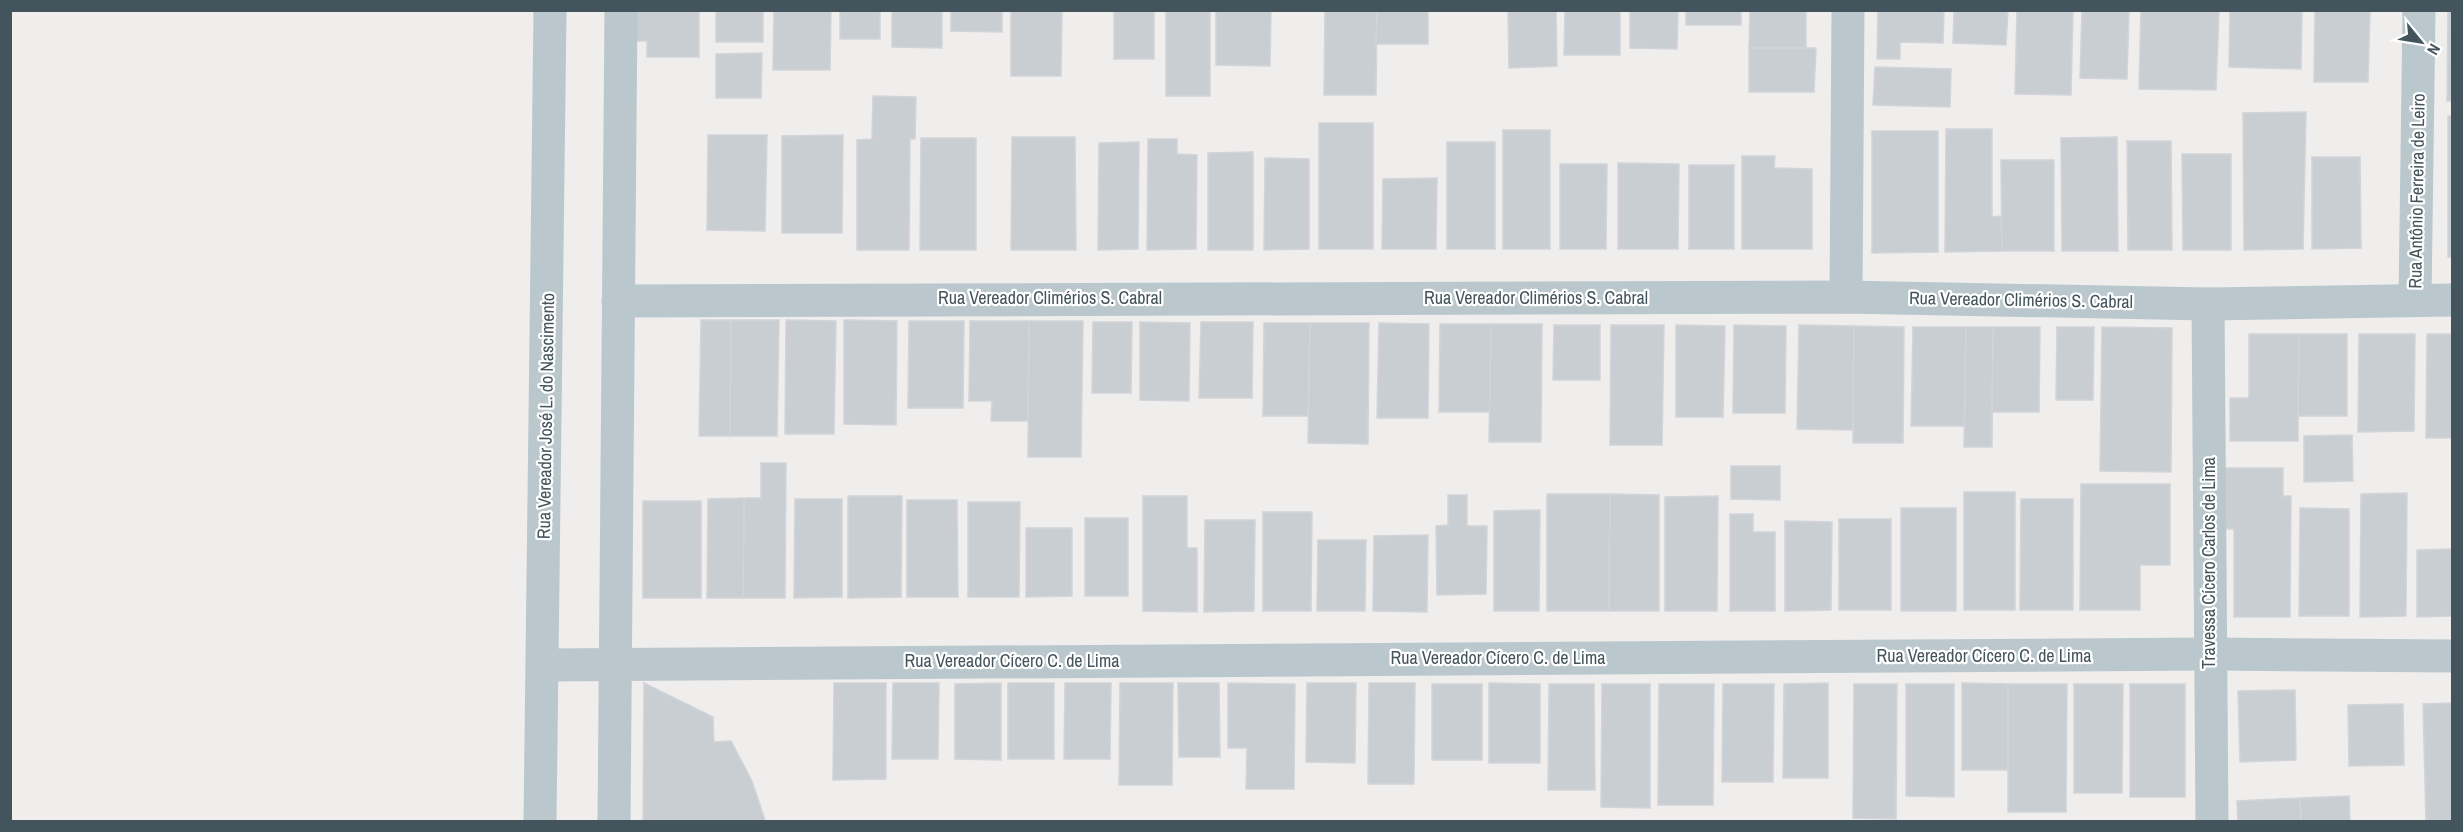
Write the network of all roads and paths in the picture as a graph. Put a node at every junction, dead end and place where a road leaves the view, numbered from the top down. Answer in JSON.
{"nodes":[{"id":1,"x":550,"y":10,"type":"edge"},
{"id":2,"x":621,"y":10,"type":"edge"},
{"id":3,"x":1848,"y":10,"type":"edge"},
{"id":4,"x":2419,"y":10,"type":"edge"},
{"id":5,"x":1845,"y":297,"type":"junction"},
{"id":6,"x":2415,"y":300,"type":"junction"},
{"id":7,"x":2452,"y":300,"type":"edge"},
{"id":8,"x":618,"y":301,"type":"junction"},
{"id":9,"x":2208,"y":304,"type":"junction"},
{"id":10,"x":2210,"y":654,"type":"junction"},
{"id":11,"x":2452,"y":656,"type":"edge"},
{"id":12,"x":616,"y":663,"type":"junction"},
{"id":13,"x":544,"y":665,"type":"junction"},
{"id":14,"x":540,"y":822,"type":"edge"},
{"id":15,"x":614,"y":822,"type":"edge"},
{"id":16,"x":2212,"y":822,"type":"edge"}],
"edges":[{"from":1,"to":13,"type":"street","name":"Rua Vereador José L. do Nascimento"},
{"from":2,"to":8,"type":"street"},
{"from":3,"to":5,"type":"street"},
{"from":4,"to":6,"type":"street","name":"Rua Antônio Ferreira de Leiro"},
{"from":5,"to":8,"type":"street","name":"Rua Vereador Climérios S. Cabral"},
{"from":5,"to":9,"type":"street","name":"Rua Vereador Climérios S. Cabral"},
{"from":6,"to":7,"type":"street","name":"Rua Vereador Climérios S. Cabral"},
{"from":6,"to":9,"type":"street","name":"Rua Vereador Climérios S. Cabral"},
{"from":8,"to":12,"type":"street"},
{"from":9,"to":10,"type":"street","name":"Travessa Cícero Carlos de Lima"},
{"from":10,"to":11,"type":"street","name":"Rua Vereador Cícero C. de Lima"},
{"from":10,"to":12,"type":"street","name":"Rua Vereador Cícero C. de Lima"},
{"from":10,"to":16,"type":"street","name":"Travessa Cícero Carlos de Lima"},
{"from":12,"to":13,"type":"street","name":"Rua Vereador Cícero C. de Lima"},
{"from":12,"to":15,"type":"street"},
{"from":13,"to":14,"type":"street","name":"Rua Vereador José L. do Nascimento"}]}
